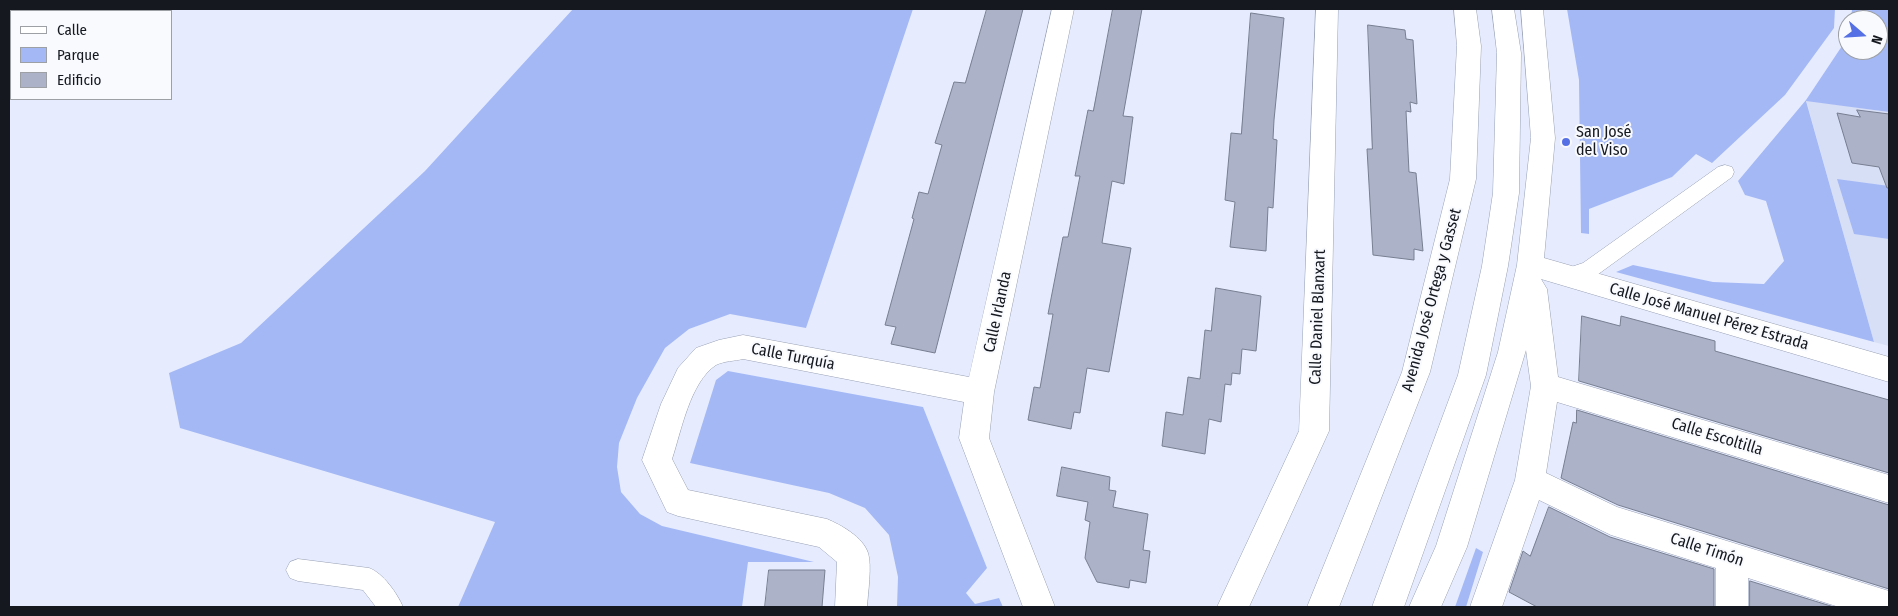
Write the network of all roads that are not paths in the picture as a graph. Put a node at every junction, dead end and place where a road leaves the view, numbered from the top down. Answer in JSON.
{"nodes":[{"id":1,"x":1063,"y":9,"type":"edge"},
{"id":2,"x":1327,"y":9,"type":"edge"},
{"id":3,"x":1465,"y":9,"type":"edge"},
{"id":4,"x":1503,"y":9,"type":"edge"},
{"id":5,"x":1532,"y":9,"type":"edge"},
{"id":6,"x":1725,"y":172,"type":"dead end"},
{"id":7,"x":1530,"y":265,"type":"junction"},
{"id":8,"x":1569,"y":276,"type":"junction"},
{"id":9,"x":1889,"y":369,"type":"edge"},
{"id":10,"x":1545,"y":386,"type":"junction"},
{"id":11,"x":980,"y":392,"type":"junction"},
{"id":12,"x":1530,"y":480,"type":"junction"},
{"id":13,"x":1889,"y":488,"type":"edge"},
{"id":14,"x":1732,"y":558,"type":"junction"},
{"id":15,"x":298,"y":570,"type":"dead end"},
{"id":16,"x":392,"y":607,"type":"edge"},
{"id":17,"x":851,"y":607,"type":"edge"},
{"id":18,"x":1039,"y":607,"type":"edge"},
{"id":19,"x":1233,"y":607,"type":"edge"},
{"id":20,"x":1324,"y":607,"type":"edge"},
{"id":21,"x":1388,"y":607,"type":"edge"},
{"id":22,"x":1425,"y":607,"type":"edge"},
{"id":23,"x":1486,"y":607,"type":"edge"},
{"id":24,"x":1732,"y":607,"type":"edge"},
{"id":25,"x":1889,"y":607,"type":"edge"}],
"edges":[{"from":1,"to":11,"type":"street","name":"Calle Irlanda"},
{"from":2,"to":19,"type":"street","name":"Calle Daniel Blanxart"},
{"from":3,"to":20,"type":"street","name":"Avenida José Ortega y Gasset"},
{"from":4,"to":21,"type":"street"},
{"from":5,"to":7,"type":"street"},
{"from":6,"to":8,"type":"lane"},
{"from":7,"to":8,"type":"street","name":"Calle José Manuel Pérez Estrada"},
{"from":7,"to":10,"type":"street"},
{"from":7,"to":22,"type":"street"},
{"from":8,"to":9,"type":"street","name":"Calle José Manuel Pérez Estrada"},
{"from":10,"to":12,"type":"street"},
{"from":10,"to":13,"type":"street","name":"Calle Escoltilla"},
{"from":11,"to":17,"type":"street","name":"Calle Turquía"},
{"from":11,"to":18,"type":"street","name":"Calle Irlanda"},
{"from":12,"to":14,"type":"street","name":"Calle Timón"},
{"from":12,"to":23,"type":"street"},
{"from":14,"to":24,"type":"street"},
{"from":14,"to":25,"type":"street","name":"Calle Timón"},
{"from":15,"to":16,"type":"lane"}]}
